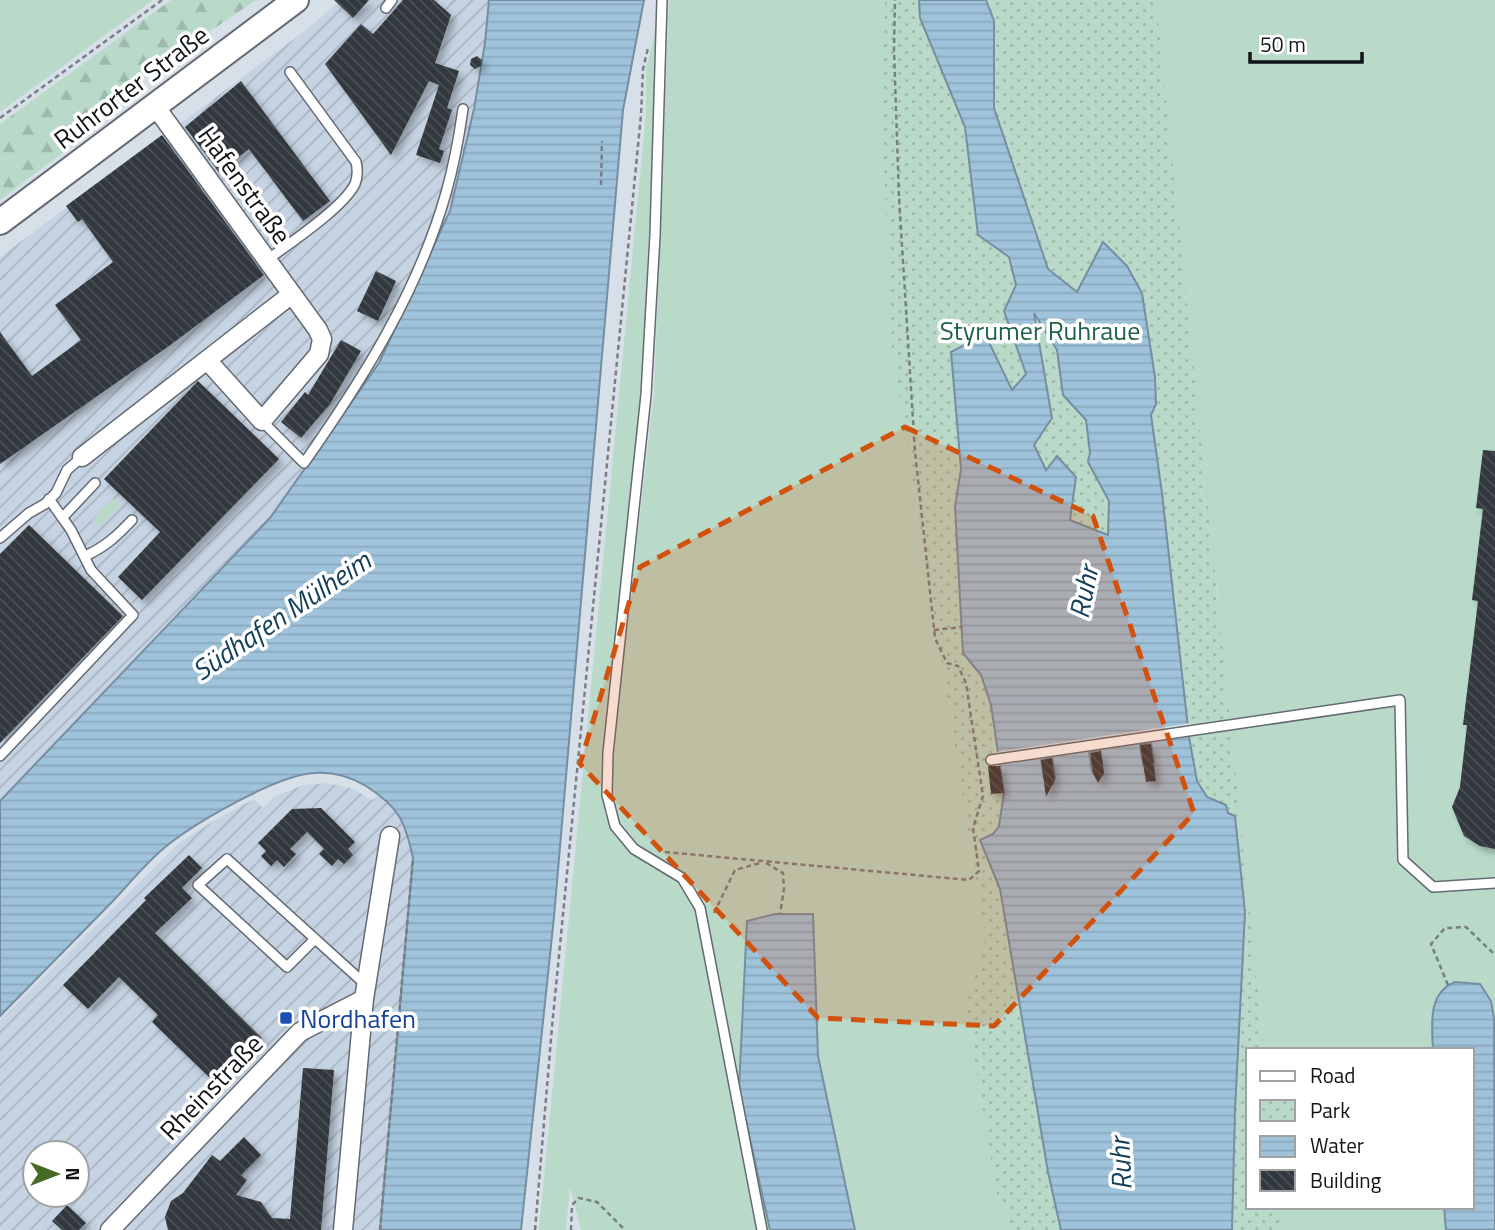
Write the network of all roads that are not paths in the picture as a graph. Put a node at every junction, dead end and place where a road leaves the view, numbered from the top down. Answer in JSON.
{"nodes":[{"id":1,"x":296,"y":0,"type":"edge"},
{"id":2,"x":662,"y":0,"type":"edge"},
{"id":3,"x":290,"y":72,"type":"dead end"},
{"id":4,"x":155,"y":106,"type":"junction"},
{"id":5,"x":463,"y":109,"type":"dead end"},
{"id":6,"x":0,"y":222,"type":"edge"},
{"id":7,"x":267,"y":260,"type":"junction"},
{"id":8,"x":292,"y":294,"type":"junction"},
{"id":9,"x":207,"y":360,"type":"junction"},
{"id":10,"x":262,"y":421,"type":"junction"},
{"id":11,"x":82,"y":457,"type":"joint"},
{"id":12,"x":95,"y":483,"type":"dead end"},
{"id":13,"x":49,"y":499,"type":"junction"},
{"id":14,"x":63,"y":517,"type":"junction"},
{"id":15,"x":132,"y":520,"type":"dead end"},
{"id":16,"x":0,"y":538,"type":"edge"},
{"id":17,"x":85,"y":556,"type":"junction"},
{"id":18,"x":0,"y":756,"type":"edge"},
{"id":19,"x":991,"y":761,"type":"dead end"},
{"id":20,"x":390,"y":836,"type":"dead end"},
{"id":21,"x":1495,"y":883,"type":"edge"},
{"id":22,"x":315,"y":939,"type":"junction"},
{"id":23,"x":365,"y":992,"type":"junction"},
{"id":24,"x":110,"y":1230,"type":"edge"},
{"id":25,"x":343,"y":1230,"type":"edge"},
{"id":26,"x":762,"y":1230,"type":"edge"}],
"edges":[{"from":1,"to":4,"type":"main road","name":"Ruhrorter Straße"},
{"from":2,"to":26,"type":"lane"},
{"from":3,"to":7,"type":"lane"},
{"from":4,"to":6,"type":"main road","name":"Ruhrorter Straße"},
{"from":4,"to":7,"type":"street","name":"Hafenstraße"},
{"from":5,"to":10,"type":"lane"},
{"from":7,"to":8,"type":"street","name":"Hafenstraße"},
{"from":8,"to":9,"type":"street"},
{"from":8,"to":10,"type":"street","name":"Hafenstraße"},
{"from":9,"to":10,"type":"street"},
{"from":9,"to":11,"type":"street"},
{"from":11,"to":13,"type":"lane"},
{"from":12,"to":14,"type":"lane"},
{"from":13,"to":14,"type":"lane"},
{"from":13,"to":16,"type":"lane"},
{"from":14,"to":17,"type":"lane"},
{"from":15,"to":17,"type":"lane"},
{"from":17,"to":18,"type":"lane"},
{"from":19,"to":21,"type":"lane"},
{"from":20,"to":23,"type":"street"},
{"from":22,"to":22,"type":"lane"},
{"from":22,"to":23,"type":"lane"},
{"from":23,"to":24,"type":"street","name":"Rheinstraße"},
{"from":23,"to":25,"type":"street"}]}
